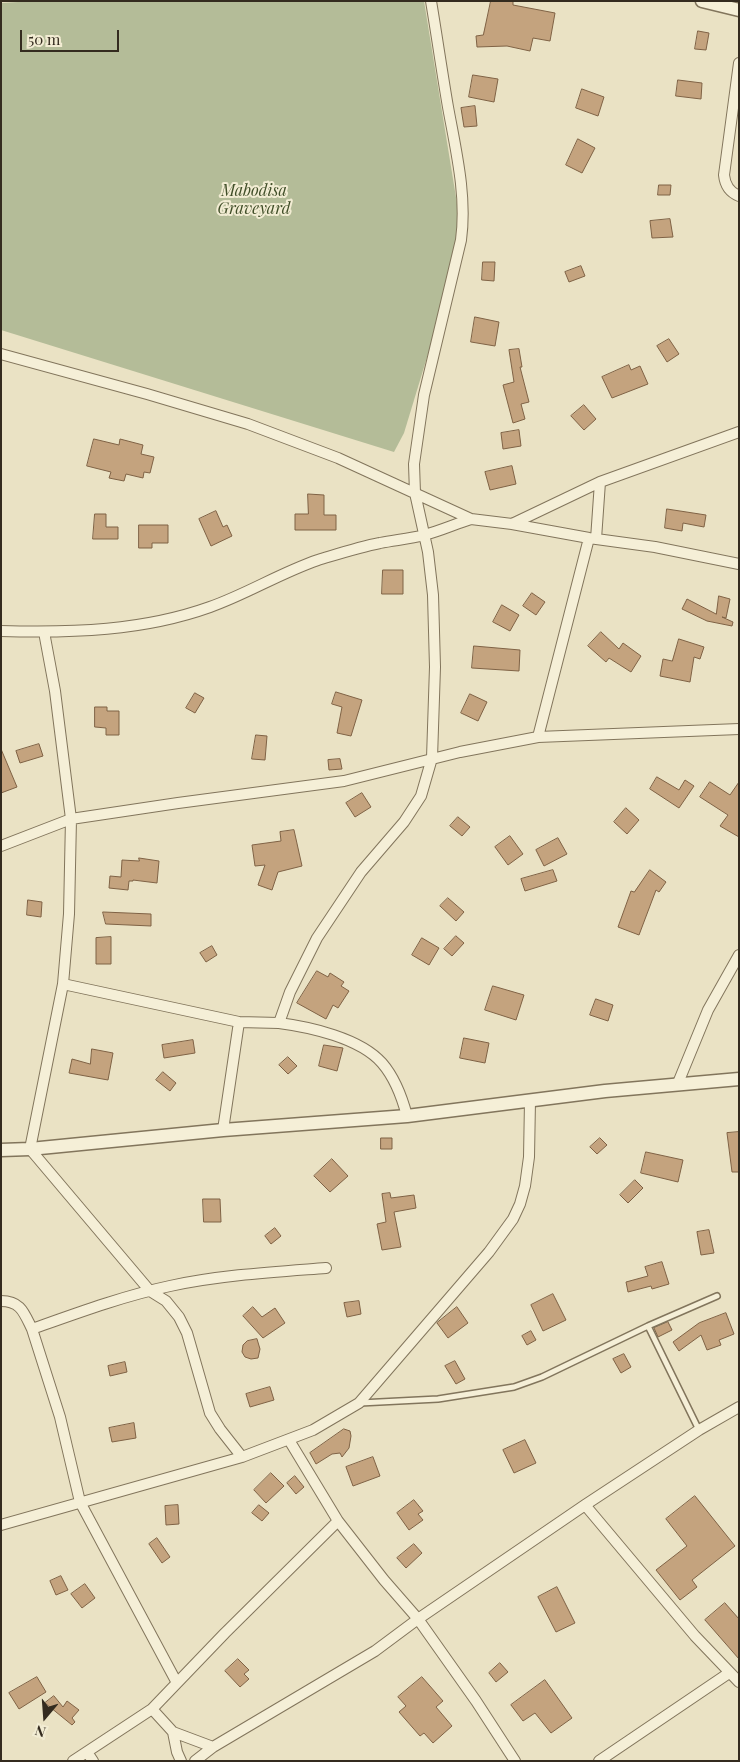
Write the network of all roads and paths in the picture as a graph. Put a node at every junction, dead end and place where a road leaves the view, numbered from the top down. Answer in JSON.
{"nodes":[{"id":1,"x":431,"y":1,"type":"edge"},
{"id":2,"x":702,"y":1,"type":"edge"},
{"id":3,"x":739,"y":10,"type":"edge"},
{"id":4,"x":739,"y":62,"type":"edge"},
{"id":5,"x":739,"y":196,"type":"edge"},
{"id":6,"x":1,"y":354,"type":"edge"},
{"id":7,"x":739,"y":432,"type":"edge"},
{"id":8,"x":600,"y":482,"type":"junction"},
{"id":9,"x":415,"y":493,"type":"junction"},
{"id":10,"x":471,"y":519,"type":"junction"},
{"id":11,"x":512,"y":524,"type":"junction"},
{"id":12,"x":424,"y":536,"type":"junction"},
{"id":13,"x":592,"y":538,"type":"junction"},
{"id":14,"x":739,"y":564,"type":"edge"},
{"id":15,"x":1,"y":631,"type":"edge"},
{"id":16,"x":44,"y":632,"type":"junction"},
{"id":17,"x":739,"y":729,"type":"edge"},
{"id":18,"x":538,"y":737,"type":"junction"},
{"id":19,"x":432,"y":758,"type":"junction"},
{"id":20,"x":72,"y":819,"type":"junction"},
{"id":21,"x":1,"y":846,"type":"edge"},
{"id":22,"x":739,"y":955,"type":"edge"},
{"id":23,"x":63,"y":984,"type":"junction"},
{"id":24,"x":239,"y":1022,"type":"junction"},
{"id":25,"x":278,"y":1023,"type":"junction"},
{"id":26,"x":739,"y":1079,"type":"edge"},
{"id":27,"x":678,"y":1083,"type":"junction"},
{"id":28,"x":530,"y":1100,"type":"junction"},
{"id":29,"x":407,"y":1116,"type":"junction"},
{"id":30,"x":222,"y":1130,"type":"junction"},
{"id":31,"x":30,"y":1149,"type":"junction"},
{"id":32,"x":1,"y":1150,"type":"edge"},
{"id":33,"x":326,"y":1268,"type":"dead end"},
{"id":34,"x":150,"y":1291,"type":"junction"},
{"id":35,"x":717,"y":1296,"type":"dead end"},
{"id":36,"x":1,"y":1301,"type":"edge"},
{"id":37,"x":648,"y":1326,"type":"junction"},
{"id":38,"x":32,"y":1329,"type":"junction"},
{"id":39,"x":359,"y":1403,"type":"junction"},
{"id":40,"x":739,"y":1407,"type":"edge"},
{"id":41,"x":699,"y":1430,"type":"junction"},
{"id":42,"x":289,"y":1440,"type":"junction"},
{"id":43,"x":242,"y":1457,"type":"junction"},
{"id":44,"x":80,"y":1502,"type":"junction"},
{"id":45,"x":586,"y":1505,"type":"junction"},
{"id":46,"x":338,"y":1521,"type":"junction"},
{"id":47,"x":1,"y":1525,"type":"edge"},
{"id":48,"x":418,"y":1619,"type":"junction"},
{"id":49,"x":728,"y":1673,"type":"junction"},
{"id":50,"x":739,"y":1682,"type":"edge"},
{"id":51,"x":176,"y":1683,"type":"junction"},
{"id":52,"x":152,"y":1709,"type":"junction"},
{"id":53,"x":173,"y":1732,"type":"junction"},
{"id":54,"x":213,"y":1747,"type":"junction"},
{"id":55,"x":90,"y":1756,"type":"edge"},
{"id":56,"x":73,"y":1761,"type":"edge"},
{"id":57,"x":181,"y":1761,"type":"edge"},
{"id":58,"x":195,"y":1761,"type":"edge"},
{"id":59,"x":515,"y":1761,"type":"edge"},
{"id":60,"x":599,"y":1761,"type":"edge"}],
"edges":[{"from":1,"to":9,"type":"street"},
{"from":2,"to":3,"type":"street"},
{"from":4,"to":5,"type":"street"},
{"from":6,"to":9,"type":"street"},
{"from":7,"to":8,"type":"street"},
{"from":8,"to":11,"type":"street"},
{"from":8,"to":13,"type":"street"},
{"from":9,"to":10,"type":"street"},
{"from":9,"to":12,"type":"street"},
{"from":10,"to":11,"type":"street"},
{"from":10,"to":12,"type":"street"},
{"from":11,"to":13,"type":"street"},
{"from":12,"to":16,"type":"street"},
{"from":12,"to":19,"type":"street"},
{"from":13,"to":14,"type":"street"},
{"from":13,"to":18,"type":"street"},
{"from":15,"to":16,"type":"street"},
{"from":16,"to":20,"type":"street"},
{"from":17,"to":18,"type":"street"},
{"from":18,"to":19,"type":"street"},
{"from":19,"to":20,"type":"street"},
{"from":19,"to":25,"type":"street"},
{"from":20,"to":21,"type":"street"},
{"from":20,"to":23,"type":"street"},
{"from":22,"to":27,"type":"street"},
{"from":23,"to":24,"type":"street"},
{"from":23,"to":31,"type":"street"},
{"from":24,"to":25,"type":"street"},
{"from":24,"to":30,"type":"street"},
{"from":25,"to":29,"type":"street"},
{"from":26,"to":27,"type":"street"},
{"from":27,"to":28,"type":"street"},
{"from":28,"to":29,"type":"street"},
{"from":28,"to":39,"type":"street"},
{"from":29,"to":30,"type":"street"},
{"from":30,"to":31,"type":"street"},
{"from":31,"to":32,"type":"street"},
{"from":31,"to":34,"type":"street"},
{"from":33,"to":34,"type":"street"},
{"from":34,"to":38,"type":"street"},
{"from":34,"to":43,"type":"street"},
{"from":35,"to":37,"type":"lane"},
{"from":36,"to":38,"type":"street"},
{"from":37,"to":39,"type":"lane"},
{"from":37,"to":41,"type":"lane"},
{"from":38,"to":44,"type":"street"},
{"from":39,"to":42,"type":"street"},
{"from":40,"to":41,"type":"street"},
{"from":41,"to":45,"type":"street"},
{"from":42,"to":43,"type":"street"},
{"from":42,"to":46,"type":"street"},
{"from":43,"to":44,"type":"street"},
{"from":44,"to":47,"type":"street"},
{"from":44,"to":51,"type":"street"},
{"from":45,"to":48,"type":"street"},
{"from":45,"to":49,"type":"street"},
{"from":46,"to":48,"type":"street"},
{"from":46,"to":51,"type":"street"},
{"from":48,"to":54,"type":"street"},
{"from":48,"to":59,"type":"street"},
{"from":49,"to":50,"type":"street"},
{"from":49,"to":60,"type":"street"},
{"from":51,"to":52,"type":"street"},
{"from":52,"to":53,"type":"street"},
{"from":52,"to":55,"type":"street"},
{"from":53,"to":54,"type":"street"},
{"from":53,"to":57,"type":"street"},
{"from":54,"to":58,"type":"street"},
{"from":55,"to":56,"type":"street"}]}
